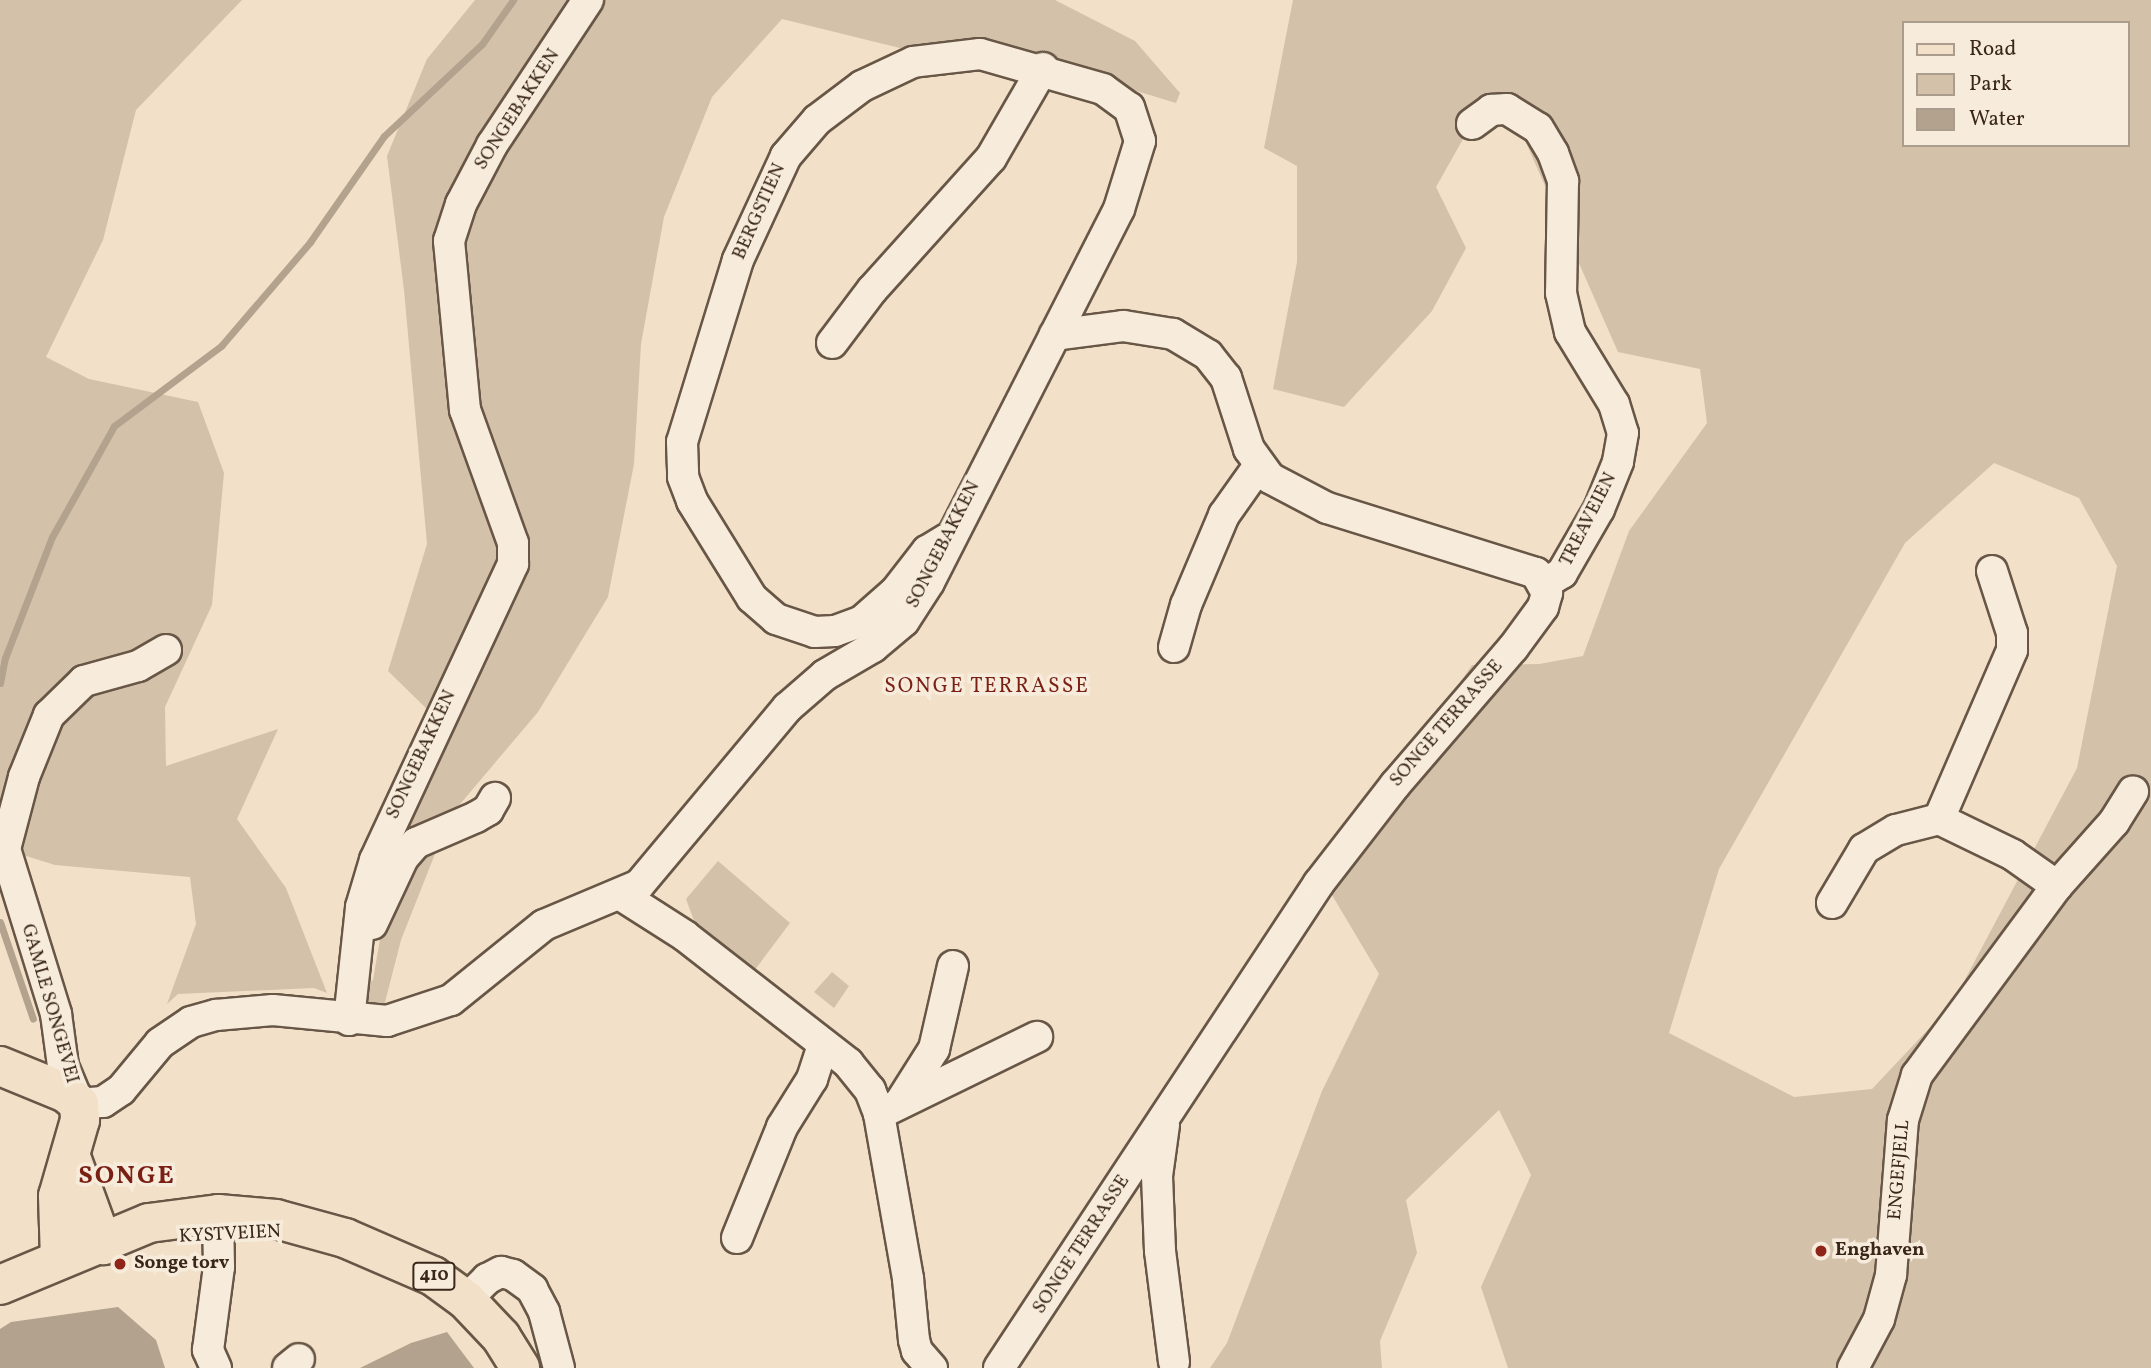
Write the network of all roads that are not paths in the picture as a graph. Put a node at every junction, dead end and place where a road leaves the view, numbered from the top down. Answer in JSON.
{"nodes":[{"id":1,"x":588,"y":0,"type":"edge"},
{"id":2,"x":1043,"y":68,"type":"junction"},
{"id":3,"x":1472,"y":124,"type":"dead end"},
{"id":4,"x":1055,"y":335,"type":"junction"},
{"id":5,"x":832,"y":343,"type":"dead end"},
{"id":6,"x":1258,"y":467,"type":"junction"},
{"id":7,"x":947,"y":538,"type":"junction"},
{"id":8,"x":1992,"y":571,"type":"dead end"},
{"id":9,"x":1544,"y":584,"type":"junction"},
{"id":10,"x":1174,"y":648,"type":"dead end"},
{"id":11,"x":166,"y":650,"type":"dead end"},
{"id":12,"x":2133,"y":791,"type":"dead end"},
{"id":13,"x":495,"y":798,"type":"dead end"},
{"id":14,"x":1940,"y":819,"type":"junction"},
{"id":15,"x":2057,"y":886,"type":"junction"},
{"id":16,"x":621,"y":895,"type":"junction"},
{"id":17,"x":1832,"y":903,"type":"dead end"},
{"id":18,"x":354,"y":958,"type":"junction"},
{"id":19,"x":953,"y":966,"type":"dead end"},
{"id":20,"x":349,"y":1020,"type":"junction"},
{"id":21,"x":1037,"y":1037,"type":"dead end"},
{"id":22,"x":823,"y":1045,"type":"junction"},
{"id":23,"x":0,"y":1066,"type":"edge"},
{"id":24,"x":79,"y":1104,"type":"junction"},
{"id":25,"x":889,"y":1109,"type":"junction"},
{"id":26,"x":1163,"y":1121,"type":"junction"},
{"id":27,"x":71,"y":1157,"type":"junction"},
{"id":28,"x":218,"y":1223,"type":"junction"},
{"id":29,"x":737,"y":1238,"type":"dead end"},
{"id":30,"x":103,"y":1245,"type":"junction"},
{"id":31,"x":60,"y":1258,"type":"junction"},
{"id":32,"x":0,"y":1285,"type":"edge"},
{"id":33,"x":466,"y":1300,"type":"junction"},
{"id":34,"x":920,"y":1362,"type":"edge"},
{"id":35,"x":1174,"y":1362,"type":"dead end"},
{"id":36,"x":216,"y":1368,"type":"edge"},
{"id":37,"x":520,"y":1368,"type":"edge"},
{"id":38,"x":559,"y":1368,"type":"edge"},
{"id":39,"x":999,"y":1368,"type":"edge"},
{"id":40,"x":1853,"y":1368,"type":"edge"}],
"edges":[{"from":1,"to":18,"type":"street","name":"SONGEBAKKEN"},
{"from":2,"to":4,"type":"street","name":"SONGEBAKKEN"},
{"from":2,"to":5,"type":"street"},
{"from":2,"to":7,"type":"street","name":"BERGSTIEN"},
{"from":3,"to":9,"type":"street","name":"TREAVEIEN"},
{"from":4,"to":6,"type":"street"},
{"from":4,"to":7,"type":"street","name":"SONGEBAKKEN"},
{"from":6,"to":9,"type":"street"},
{"from":6,"to":10,"type":"street"},
{"from":7,"to":16,"type":"street","name":"SONGEBAKKEN"},
{"from":8,"to":14,"type":"street"},
{"from":9,"to":26,"type":"street","name":"SONGE TERRASSE"},
{"from":11,"to":24,"type":"street","name":"GAMLE SONGEVEI"},
{"from":12,"to":15,"type":"street","name":"ENGEFJELL"},
{"from":13,"to":18,"type":"street"},
{"from":14,"to":15,"type":"street"},
{"from":14,"to":17,"type":"street"},
{"from":15,"to":40,"type":"street","name":"ENGEFJELL"},
{"from":16,"to":20,"type":"street","name":"SONGEBAKKEN"},
{"from":16,"to":22,"type":"street"},
{"from":18,"to":20,"type":"street","name":"SONGEBAKKEN"},
{"from":19,"to":25,"type":"street"},
{"from":20,"to":24,"type":"street","name":"SONGEBAKKEN"},
{"from":21,"to":25,"type":"street"},
{"from":22,"to":25,"type":"street"},
{"from":22,"to":29,"type":"street"},
{"from":23,"to":24,"type":"main road","name":"GAMLE SONGEVEI"},
{"from":24,"to":27,"type":"main road","name":"GAMLE SONGEVEI"},
{"from":25,"to":34,"type":"street"},
{"from":26,"to":35,"type":"street","name":"SONGE TERRASSE"},
{"from":26,"to":39,"type":"street","name":"SONGE TERRASSE"},
{"from":27,"to":30,"type":"main road"},
{"from":27,"to":31,"type":"main road","name":"GAMLE SONGEVEI"},
{"from":28,"to":30,"type":"main road","name":"KYSTVEIEN","number":"410"},
{"from":28,"to":33,"type":"main road","name":"KYSTVEIEN","number":"410"},
{"from":28,"to":36,"type":"street"},
{"from":30,"to":31,"type":"main road","name":"KYSTVEIEN","number":"410"},
{"from":31,"to":32,"type":"main road","name":"KYSTVEIEN","number":"410"},
{"from":33,"to":37,"type":"main road","name":"KYSTVEIEN","number":"410"},
{"from":33,"to":38,"type":"street"}]}
